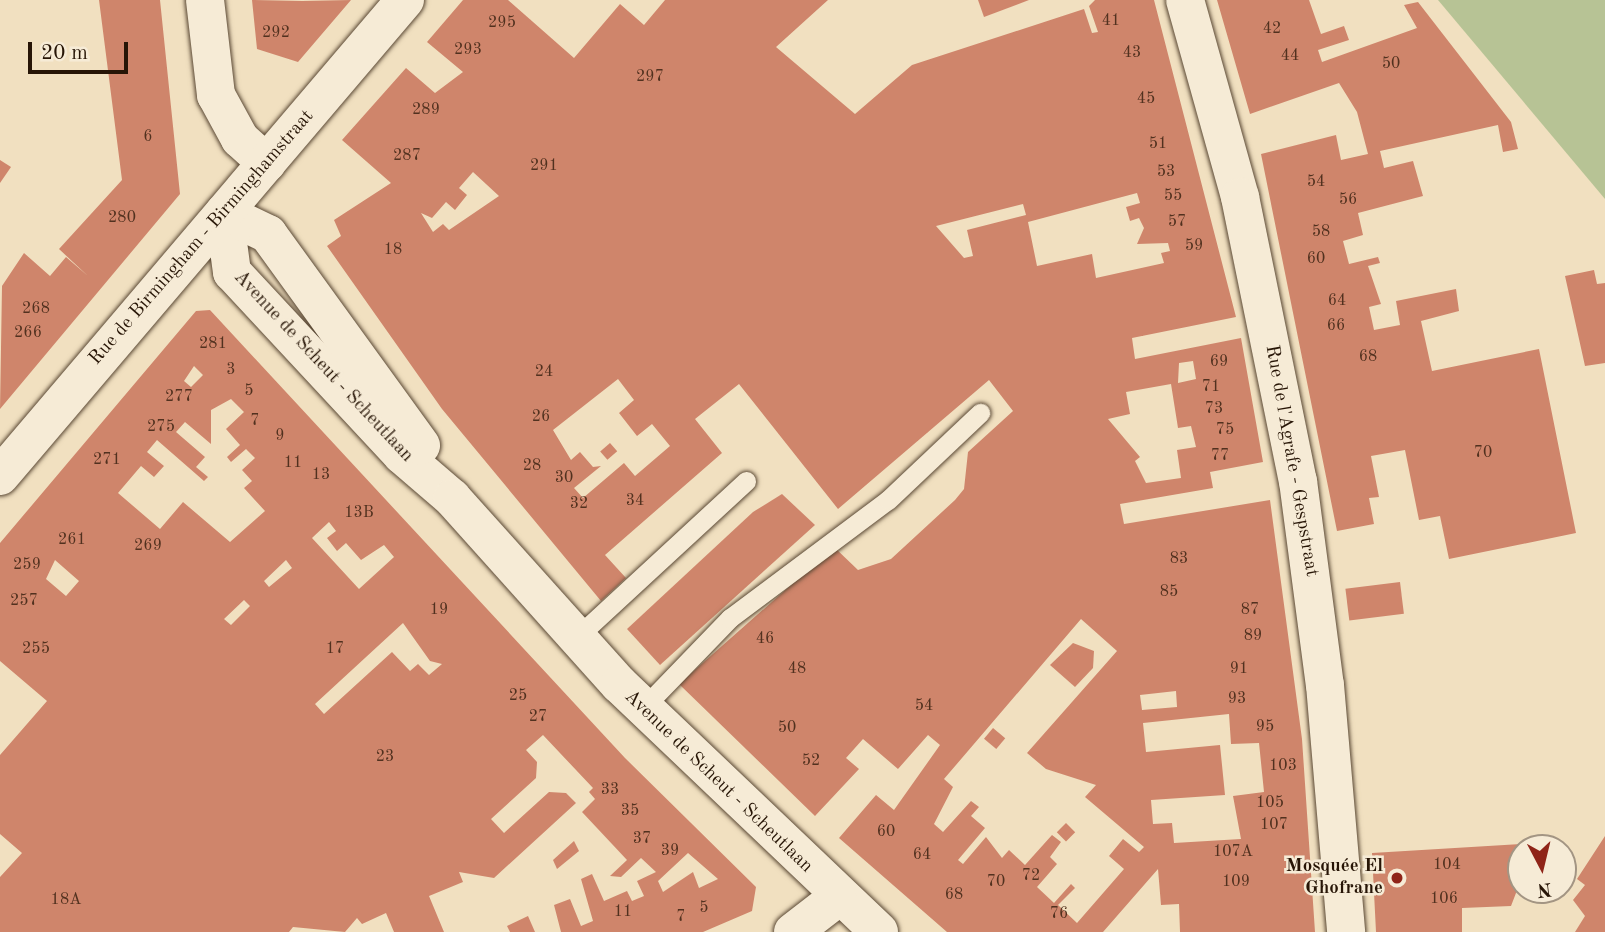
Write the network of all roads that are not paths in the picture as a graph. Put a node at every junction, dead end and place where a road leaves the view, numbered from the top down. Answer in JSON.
{"nodes":[{"id":1,"x":205,"y":0,"type":"edge"},
{"id":2,"x":405,"y":0,"type":"edge"},
{"id":3,"x":1185,"y":0,"type":"edge"},
{"id":4,"x":267,"y":163,"type":"junction"},
{"id":5,"x":224,"y":213,"type":"junction"},
{"id":6,"x":980,"y":413,"type":"dead end"},
{"id":7,"x":0,"y":477,"type":"edge"},
{"id":8,"x":746,"y":481,"type":"dead end"},
{"id":9,"x":452,"y":498,"type":"junction"},
{"id":10,"x":577,"y":638,"type":"junction"},
{"id":11,"x":643,"y":708,"type":"junction"},
{"id":12,"x":837,"y":898,"type":"junction"},
{"id":13,"x":793,"y":932,"type":"edge"},
{"id":14,"x":879,"y":932,"type":"edge"},
{"id":15,"x":1346,"y":932,"type":"edge"}],
"edges":[{"from":1,"to":4,"type":"street"},
{"from":2,"to":4,"type":"street","name":"Rue de Birmingham - Birminghamstraat"},
{"from":3,"to":15,"type":"street","name":"Rue de l'Agrafe - Gespstraat"},
{"from":4,"to":5,"type":"street","name":"Rue de Birmingham - Birminghamstraat"},
{"from":5,"to":7,"type":"street","name":"Rue de Birmingham - Birminghamstraat"},
{"from":5,"to":9,"type":"street","name":"Avenue de Scheut - Scheutlaan"},
{"from":5,"to":9,"type":"street","name":"Avenue de Scheut - Scheutlaan"},
{"from":6,"to":11,"type":"lane"},
{"from":8,"to":10,"type":"lane"},
{"from":9,"to":10,"type":"street","name":"Avenue de Scheut - Scheutlaan"},
{"from":10,"to":11,"type":"street","name":"Avenue de Scheut - Scheutlaan"},
{"from":11,"to":12,"type":"street","name":"Avenue de Scheut - Scheutlaan"},
{"from":12,"to":13,"type":"street"},
{"from":12,"to":14,"type":"street","name":"Avenue de Scheut - Scheutlaan"}]}
